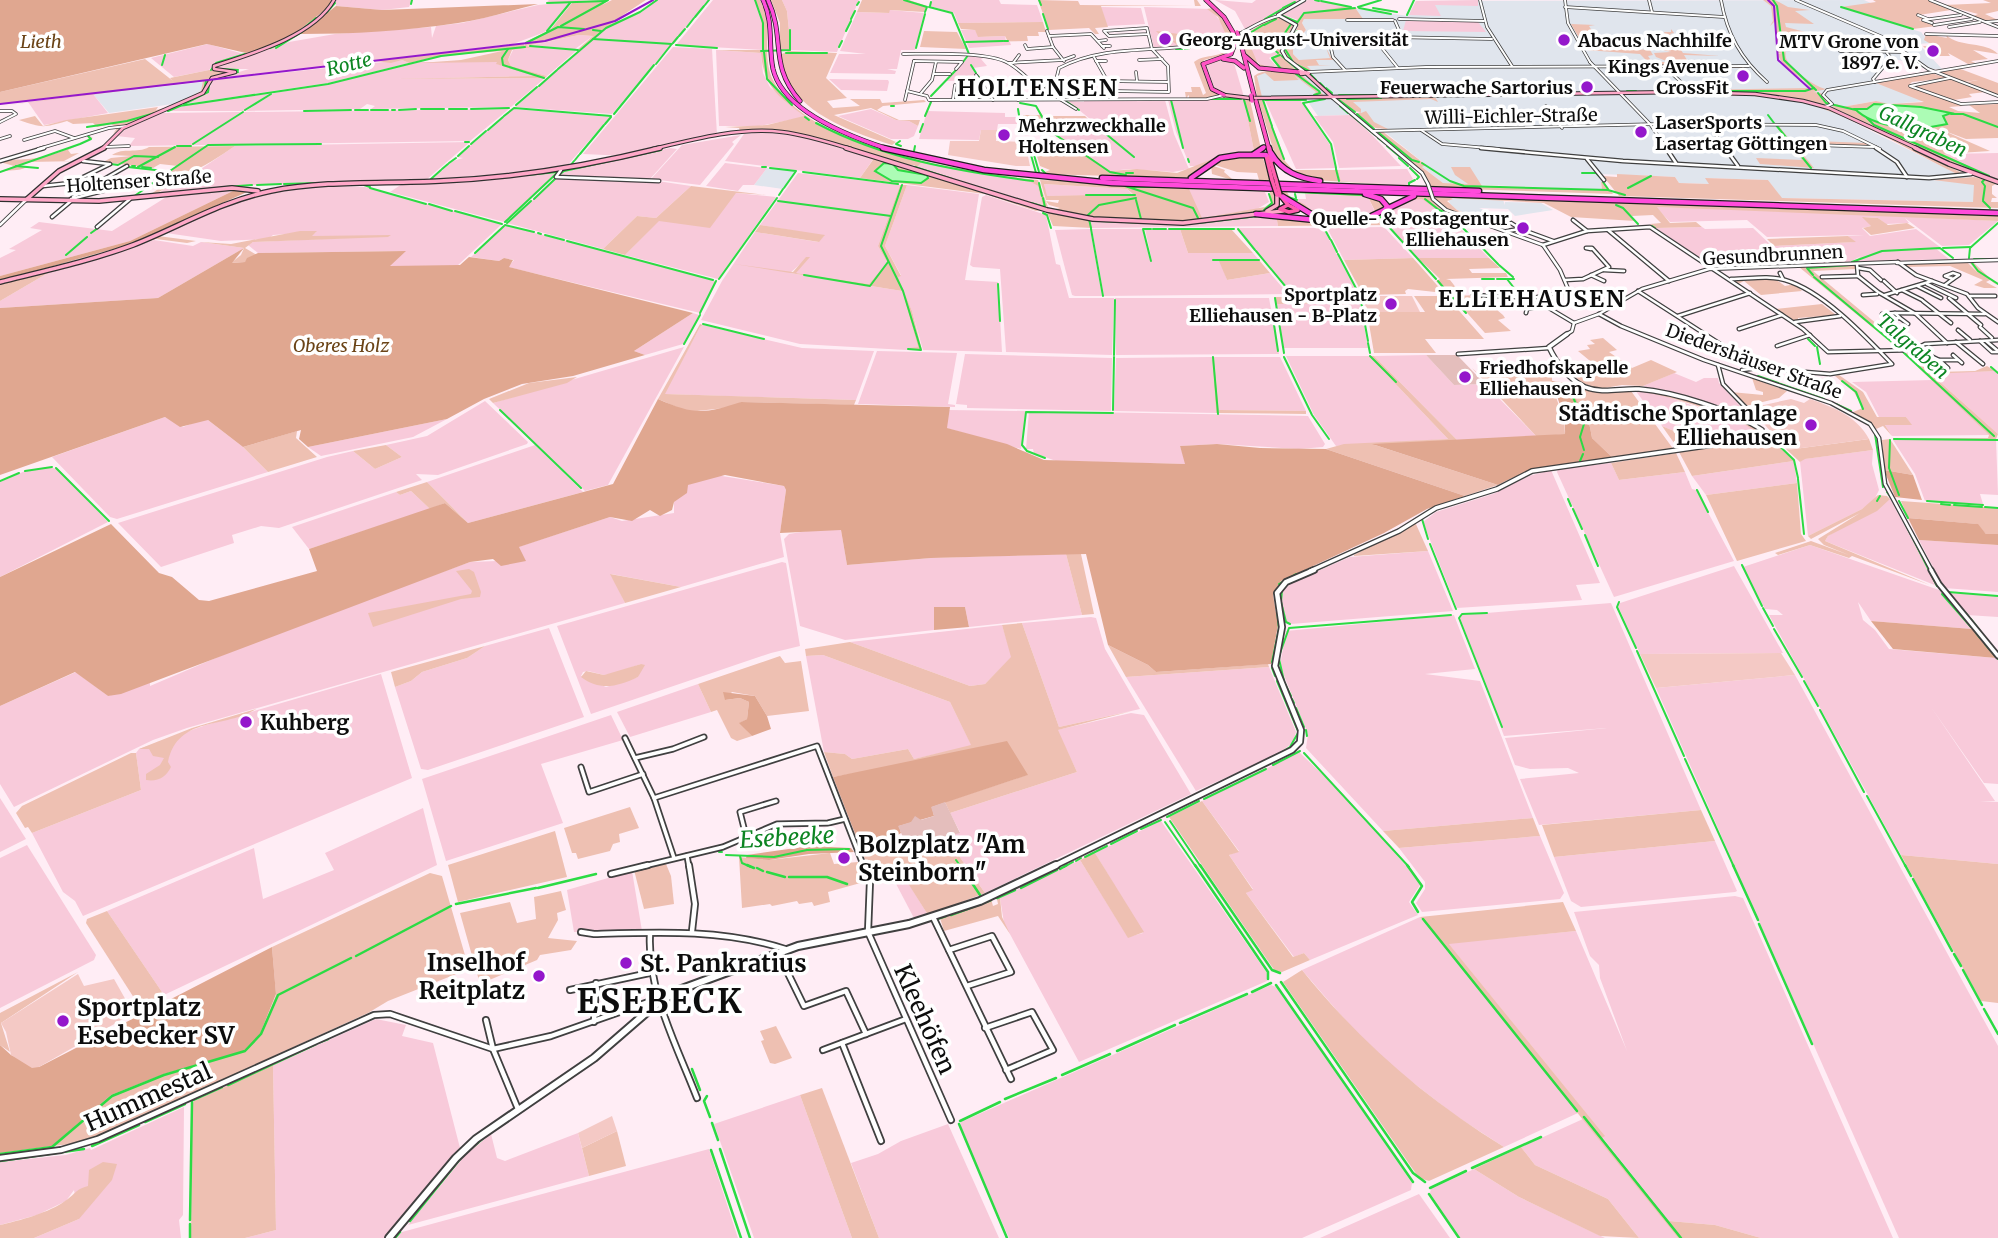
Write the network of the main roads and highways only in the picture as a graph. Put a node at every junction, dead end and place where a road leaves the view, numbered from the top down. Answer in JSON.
{"nodes":[{"id":1,"x":334,"y":0,"type":"edge"},
{"id":2,"x":765,"y":0,"type":"edge"},
{"id":3,"x":1208,"y":0,"type":"edge"},
{"id":4,"x":1236,"y":33,"type":"junction"},
{"id":5,"x":1238,"y":40,"type":"junction"},
{"id":6,"x":1244,"y":55,"type":"junction"},
{"id":7,"x":1214,"y":59,"type":"junction"},
{"id":8,"x":1244,"y":68,"type":"junction"},
{"id":9,"x":1270,"y":70,"type":"junction"},
{"id":10,"x":1303,"y":72,"type":"joint"},
{"id":11,"x":1250,"y":80,"type":"junction"},
{"id":12,"x":1327,"y":92,"type":"junction"},
{"id":13,"x":1607,"y":94,"type":"junction"},
{"id":14,"x":1621,"y":94,"type":"junction"},
{"id":15,"x":1678,"y":94,"type":"junction"},
{"id":16,"x":1224,"y":95,"type":"joint"},
{"id":17,"x":1252,"y":95,"type":"junction"},
{"id":18,"x":1321,"y":97,"type":"junction"},
{"id":19,"x":1332,"y":97,"type":"junction"},
{"id":20,"x":1254,"y":101,"type":"junction"},
{"id":21,"x":1264,"y":147,"type":"junction"},
{"id":22,"x":1249,"y":155,"type":"junction"},
{"id":23,"x":1269,"y":157,"type":"junction"},
{"id":24,"x":1209,"y":172,"type":"junction"},
{"id":25,"x":1046,"y":177,"type":"junction"},
{"id":26,"x":1069,"y":178,"type":"junction"},
{"id":27,"x":1165,"y":179,"type":"junction"},
{"id":28,"x":1239,"y":182,"type":"junction"},
{"id":29,"x":1998,"y":182,"type":"edge"},
{"id":30,"x":1391,"y":187,"type":"junction"},
{"id":31,"x":1329,"y":190,"type":"junction"},
{"id":32,"x":254,"y":192,"type":"junction"},
{"id":33,"x":1502,"y":193,"type":"junction"},
{"id":34,"x":1450,"y":194,"type":"junction"},
{"id":35,"x":1278,"y":195,"type":"junction"},
{"id":36,"x":27,"y":199,"type":"junction"},
{"id":37,"x":0,"y":200,"type":"edge"},
{"id":38,"x":1289,"y":205,"type":"junction"},
{"id":39,"x":1282,"y":209,"type":"junction"},
{"id":40,"x":1294,"y":212,"type":"junction"},
{"id":41,"x":1998,"y":212,"type":"edge"},
{"id":42,"x":1258,"y":213,"type":"junction"},
{"id":43,"x":1309,"y":218,"type":"junction"},
{"id":44,"x":1324,"y":220,"type":"junction"},
{"id":45,"x":0,"y":282,"type":"edge"}],
"edges":[{"from":1,"to":36,"type":"main road"},
{"from":2,"to":25,"type":"highway"},
{"from":3,"to":4,"type":"highway"},
{"from":3,"to":4,"type":"highway"},
{"from":4,"to":5,"type":"highway","bridge":true},
{"from":5,"to":6,"type":"highway"},
{"from":5,"to":7,"type":"highway"},
{"from":5,"to":8,"type":"highway"},
{"from":6,"to":9,"type":"highway"},
{"from":6,"to":11,"type":"highway"},
{"from":7,"to":8,"type":"highway"},
{"from":7,"to":16,"type":"highway"},
{"from":8,"to":17,"type":"highway"},
{"from":9,"to":10,"type":"highway"},
{"from":9,"to":11,"type":"highway"},
{"from":10,"to":12,"type":"main road"},
{"from":11,"to":17,"type":"highway"},
{"from":12,"to":18,"type":"main road"},
{"from":12,"to":19,"type":"main road"},
{"from":13,"to":14,"type":"main road"},
{"from":13,"to":14,"type":"main road"},
{"from":13,"to":19,"type":"main road"},
{"from":14,"to":15,"type":"main road"},
{"from":14,"to":15,"type":"main road"},
{"from":15,"to":29,"type":"main road"},
{"from":16,"to":18,"type":"main road"},
{"from":17,"to":20,"type":"highway","bridge":true},
{"from":18,"to":19,"type":"main road"},
{"from":20,"to":21,"type":"highway"},
{"from":20,"to":23,"type":"highway"},
{"from":21,"to":22,"type":"highway"},
{"from":21,"to":23,"type":"highway"},
{"from":22,"to":23,"type":"highway"},
{"from":22,"to":24,"type":"highway"},
{"from":23,"to":30,"type":"highway"},
{"from":23,"to":35,"type":"main road","bridge":true},
{"from":24,"to":27,"type":"highway"},
{"from":24,"to":28,"type":"highway"},
{"from":25,"to":26,"type":"highway"},
{"from":25,"to":31,"type":"highway"},
{"from":26,"to":27,"type":"highway"},
{"from":26,"to":33,"type":"highway"},
{"from":27,"to":28,"type":"highway"},
{"from":28,"to":30,"type":"highway"},
{"from":30,"to":33,"type":"highway"},
{"from":31,"to":34,"type":"highway"},
{"from":31,"to":44,"type":"highway"},
{"from":32,"to":36,"type":"main road","name":"Holtenser Straße"},
{"from":32,"to":42,"type":"main road"},
{"from":32,"to":45,"type":"main road"},
{"from":33,"to":41,"type":"highway"},
{"from":34,"to":41,"type":"highway"},
{"from":34,"to":43,"type":"highway"},
{"from":35,"to":38,"type":"main road"},
{"from":35,"to":39,"type":"main road"},
{"from":35,"to":42,"type":"main road"},
{"from":35,"to":44,"type":"highway"},
{"from":36,"to":37,"type":"main road","name":"Holtenser Straße"},
{"from":38,"to":39,"type":"main road"},
{"from":38,"to":40,"type":"main road"},
{"from":39,"to":40,"type":"main road"},
{"from":39,"to":42,"type":"main road"},
{"from":40,"to":43,"type":"highway"},
{"from":40,"to":44,"type":"highway"},
{"from":42,"to":43,"type":"highway"}]}
